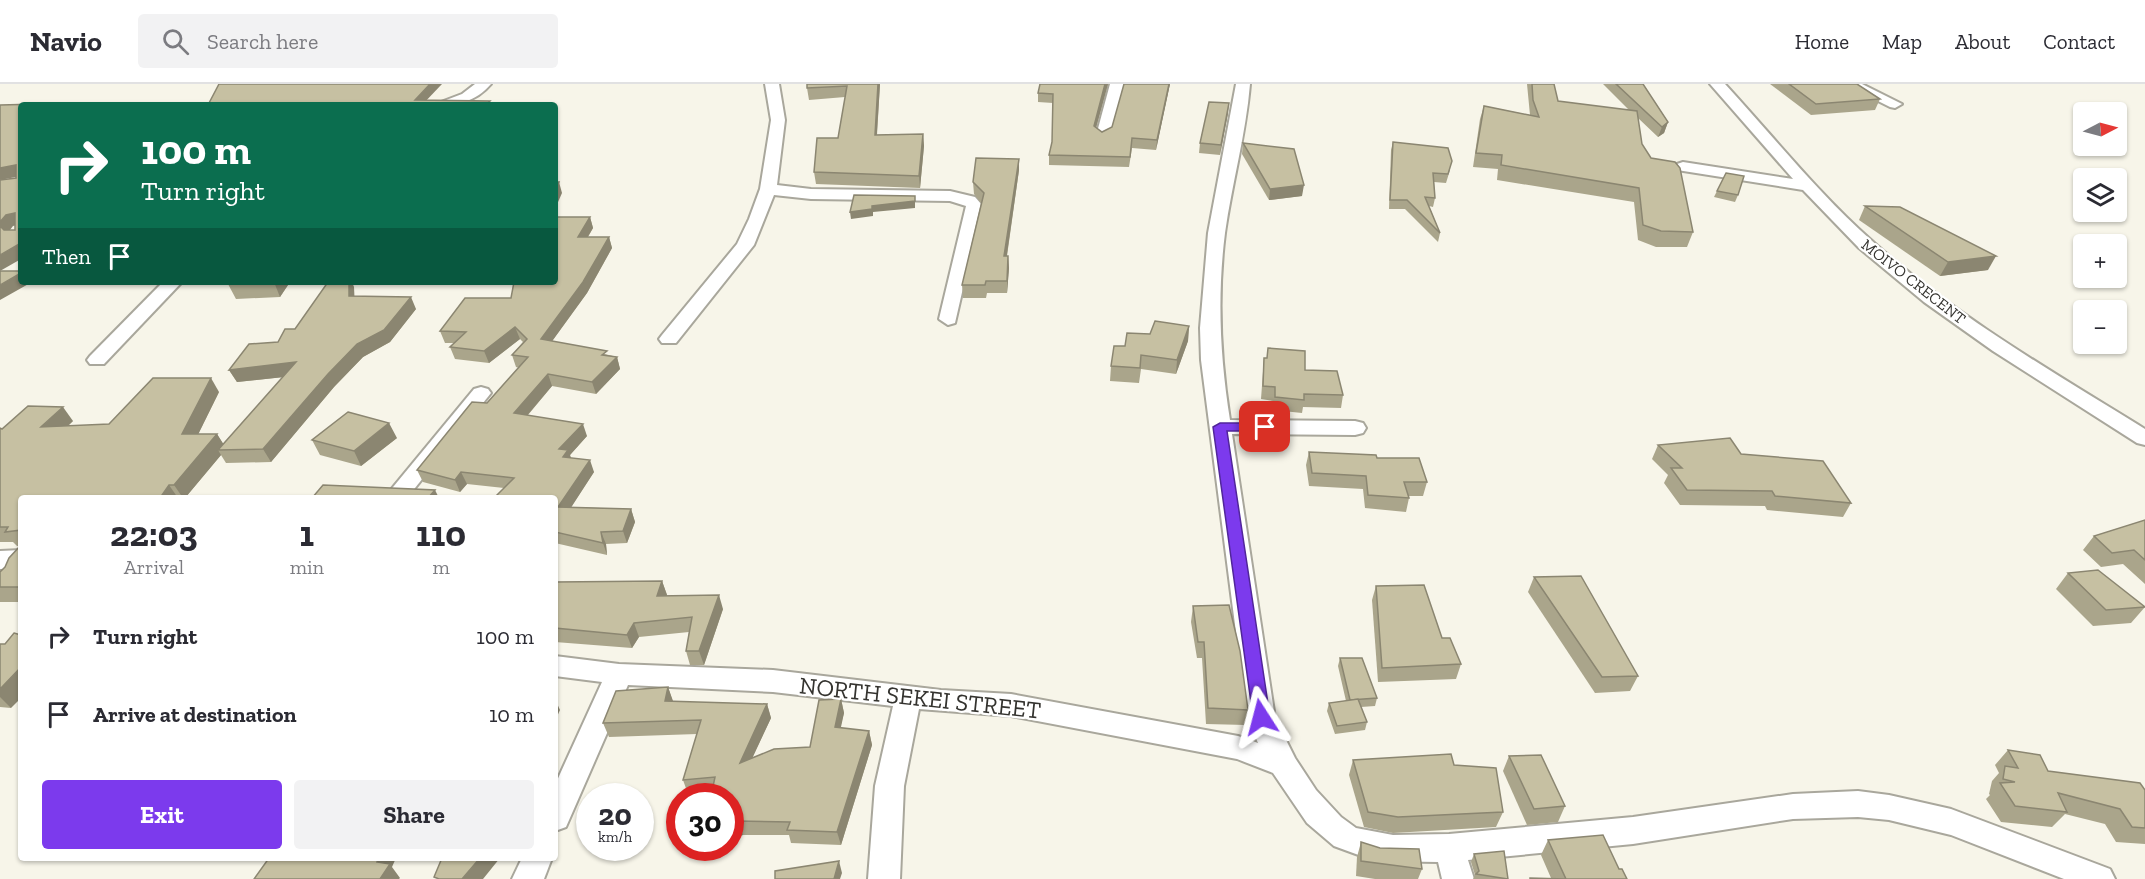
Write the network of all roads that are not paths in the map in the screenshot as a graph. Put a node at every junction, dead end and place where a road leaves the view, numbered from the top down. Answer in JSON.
{"nodes":[{"id":1,"x":484,"y":84,"type":"edge"},
{"id":2,"x":772,"y":84,"type":"edge"},
{"id":3,"x":1117,"y":84,"type":"edge"},
{"id":4,"x":1243,"y":84,"type":"edge"},
{"id":5,"x":1717,"y":84,"type":"edge"},
{"id":6,"x":1851,"y":84,"type":"edge"},
{"id":7,"x":450,"y":102,"type":"edge"},
{"id":8,"x":1895,"y":104,"type":"dead end"},
{"id":9,"x":1103,"y":136,"type":"edge"},
{"id":10,"x":1683,"y":166,"type":"dead end"},
{"id":11,"x":1807,"y":186,"type":"junction"},
{"id":12,"x":768,"y":189,"type":"junction"},
{"id":13,"x":170,"y":285,"type":"edge"},
{"id":14,"x":948,"y":319,"type":"dead end"},
{"id":15,"x":669,"y":339,"type":"dead end"},
{"id":16,"x":97,"y":360,"type":"dead end"},
{"id":17,"x":480,"y":393,"type":"dead end"},
{"id":18,"x":1220,"y":427,"type":"junction"},
{"id":19,"x":1354,"y":428,"type":"dead end"},
{"id":20,"x":2145,"y":438,"type":"edge"},
{"id":21,"x":397,"y":495,"type":"edge"},
{"id":22,"x":13,"y":560,"type":"edge"},
{"id":23,"x":0,"y":582,"type":"edge"},
{"id":24,"x":558,"y":666,"type":"edge"},
{"id":25,"x":619,"y":674,"type":"junction"},
{"id":26,"x":909,"y":696,"type":"junction"},
{"id":27,"x":1280,"y":763,"type":"junction"},
{"id":28,"x":558,"y":811,"type":"edge"},
{"id":29,"x":1450,"y":848,"type":"junction"},
{"id":30,"x":536,"y":861,"type":"edge"},
{"id":31,"x":528,"y":879,"type":"edge"},
{"id":32,"x":884,"y":879,"type":"edge"},
{"id":33,"x":1458,"y":879,"type":"edge"},
{"id":34,"x":2099,"y":879,"type":"edge"}],
"edges":[{"from":1,"to":7,"type":"street"},
{"from":2,"to":12,"type":"street"},
{"from":3,"to":9,"type":"street"},
{"from":4,"to":18,"type":"street"},
{"from":5,"to":11,"type":"street","name":"MOIVO CRECENT"},
{"from":6,"to":8,"type":"street"},
{"from":10,"to":11,"type":"street"},
{"from":11,"to":20,"type":"street","name":"MOIVO CRECENT"},
{"from":12,"to":14,"type":"street"},
{"from":12,"to":15,"type":"street"},
{"from":13,"to":16,"type":"street"},
{"from":17,"to":21,"type":"street"},
{"from":18,"to":19,"type":"street"},
{"from":18,"to":27,"type":"street"},
{"from":22,"to":23,"type":"street"},
{"from":24,"to":25,"type":"street","name":"NORTH SEKEI STREET"},
{"from":25,"to":26,"type":"street","name":"NORTH SEKEI STREET"},
{"from":25,"to":28,"type":"street"},
{"from":26,"to":27,"type":"street","name":"NORTH SEKEI STREET"},
{"from":26,"to":32,"type":"street"},
{"from":27,"to":29,"type":"street"},
{"from":29,"to":33,"type":"street"},
{"from":29,"to":34,"type":"street"},
{"from":30,"to":31,"type":"street"}]}
